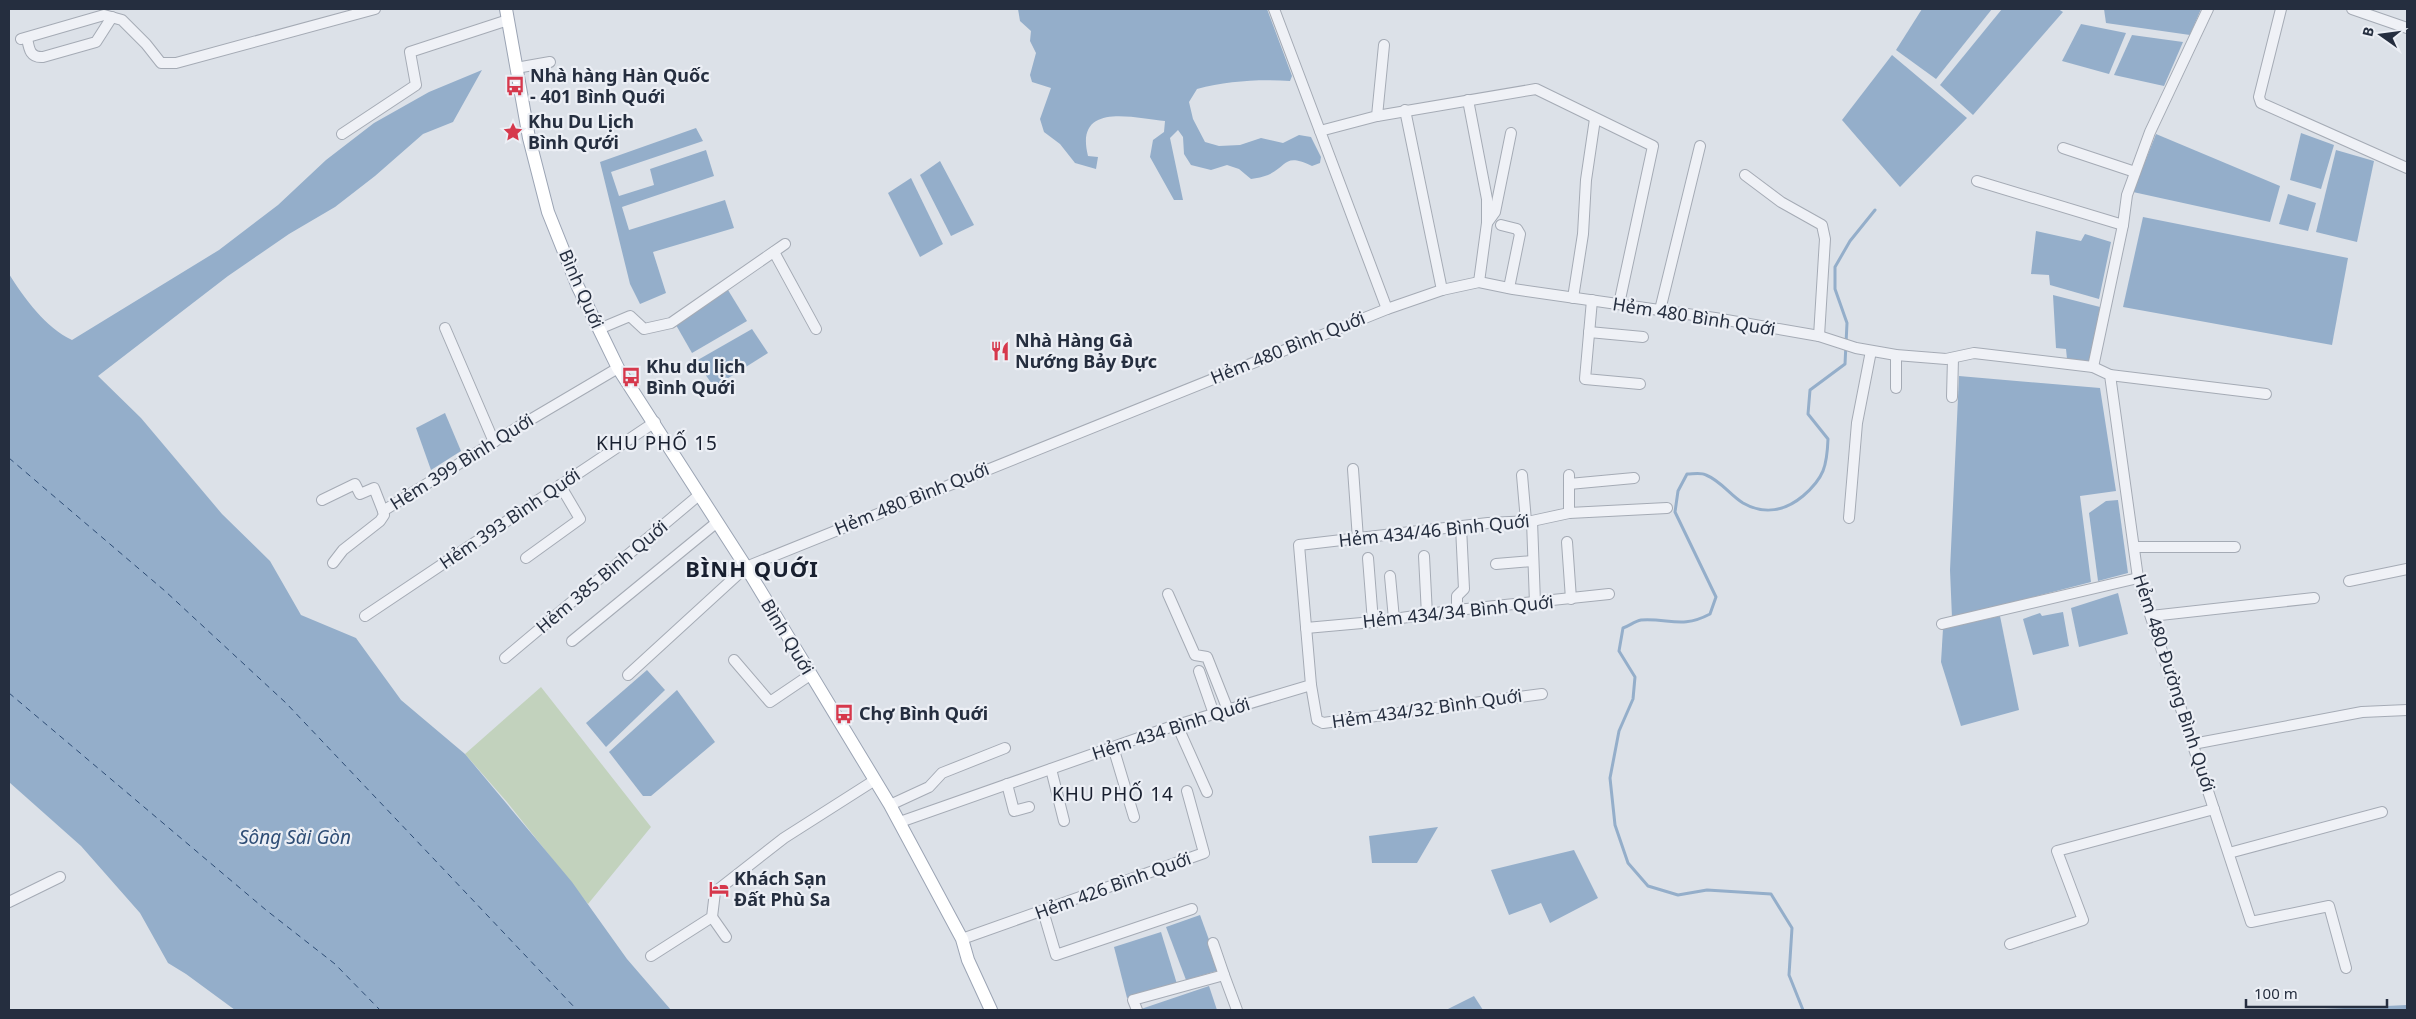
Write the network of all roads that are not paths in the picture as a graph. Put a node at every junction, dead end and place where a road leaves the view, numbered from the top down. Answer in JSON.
{"nodes":[{"id":1,"x":375,"y":9,"type":"edge"},
{"id":2,"x":1274,"y":9,"type":"edge"},
{"id":3,"x":2208,"y":9,"type":"edge"},
{"id":4,"x":2281,"y":9,"type":"edge"},
{"id":5,"x":2352,"y":9,"type":"edge"},
{"id":6,"x":507,"y":14,"type":"edge"},
{"id":7,"x":112,"y":17,"type":"junction"},
{"id":8,"x":2407,"y":28,"type":"edge"},
{"id":9,"x":1384,"y":45,"type":"dead end"},
{"id":10,"x":550,"y":62,"type":"dead end"},
{"id":11,"x":516,"y":68,"type":"junction"},
{"id":12,"x":1468,"y":100,"type":"junction"},
{"id":13,"x":1405,"y":110,"type":"junction"},
{"id":14,"x":1377,"y":116,"type":"junction"},
{"id":15,"x":1595,"y":118,"type":"junction"},
{"id":16,"x":1320,"y":130,"type":"junction"},
{"id":17,"x":1511,"y":133,"type":"dead end"},
{"id":18,"x":342,"y":134,"type":"dead end"},
{"id":19,"x":1700,"y":146,"type":"dead end"},
{"id":20,"x":2063,"y":148,"type":"dead end"},
{"id":21,"x":2407,"y":168,"type":"edge"},
{"id":22,"x":2135,"y":172,"type":"junction"},
{"id":23,"x":1745,"y":175,"type":"dead end"},
{"id":24,"x":1977,"y":181,"type":"dead end"},
{"id":25,"x":1487,"y":223,"type":"junction"},
{"id":26,"x":1501,"y":225,"type":"dead end"},
{"id":27,"x":2123,"y":225,"type":"junction"},
{"id":28,"x":785,"y":244,"type":"dead end"},
{"id":29,"x":774,"y":252,"type":"junction"},
{"id":30,"x":1479,"y":282,"type":"junction"},
{"id":31,"x":1509,"y":288,"type":"junction"},
{"id":32,"x":1442,"y":290,"type":"junction"},
{"id":33,"x":1573,"y":298,"type":"junction"},
{"id":34,"x":1592,"y":300,"type":"junction"},
{"id":35,"x":1620,"y":304,"type":"junction"},
{"id":36,"x":1387,"y":309,"type":"junction"},
{"id":37,"x":1660,"y":310,"type":"junction"},
{"id":38,"x":445,"y":328,"type":"dead end"},
{"id":39,"x":599,"y":329,"type":"junction"},
{"id":40,"x":816,"y":329,"type":"dead end"},
{"id":41,"x":1589,"y":332,"type":"junction"},
{"id":42,"x":1819,"y":336,"type":"junction"},
{"id":43,"x":1643,"y":337,"type":"dead end"},
{"id":44,"x":1870,"y":351,"type":"junction"},
{"id":45,"x":1896,"y":355,"type":"junction"},
{"id":46,"x":1953,"y":358,"type":"junction"},
{"id":47,"x":2093,"y":367,"type":"junction"},
{"id":48,"x":618,"y":368,"type":"junction"},
{"id":49,"x":2110,"y":374,"type":"junction"},
{"id":50,"x":1640,"y":384,"type":"dead end"},
{"id":51,"x":1896,"y":388,"type":"dead end"},
{"id":52,"x":2266,"y":394,"type":"dead end"},
{"id":53,"x":1952,"y":397,"type":"dead end"},
{"id":54,"x":655,"y":422,"type":"junction"},
{"id":55,"x":494,"y":442,"type":"junction"},
{"id":56,"x":1353,"y":469,"type":"dead end"},
{"id":57,"x":1522,"y":475,"type":"dead end"},
{"id":58,"x":1634,"y":478,"type":"dead end"},
{"id":59,"x":560,"y":485,"type":"junction"},
{"id":60,"x":699,"y":495,"type":"junction"},
{"id":61,"x":322,"y":500,"type":"dead end"},
{"id":62,"x":1667,"y":508,"type":"dead end"},
{"id":63,"x":383,"y":511,"type":"junction"},
{"id":64,"x":1569,"y":513,"type":"junction"},
{"id":65,"x":1849,"y":518,"type":"dead end"},
{"id":66,"x":1529,"y":521,"type":"junction"},
{"id":67,"x":716,"y":523,"type":"junction"},
{"id":68,"x":1461,"y":527,"type":"junction"},
{"id":69,"x":1358,"y":538,"type":"junction"},
{"id":70,"x":1567,"y":542,"type":"dead end"},
{"id":71,"x":2135,"y":547,"type":"junction"},
{"id":72,"x":2235,"y":547,"type":"dead end"},
{"id":73,"x":1424,"y":556,"type":"dead end"},
{"id":74,"x":526,"y":558,"type":"dead end"},
{"id":75,"x":1368,"y":558,"type":"dead end"},
{"id":76,"x":1532,"y":561,"type":"junction"},
{"id":77,"x":333,"y":563,"type":"dead end"},
{"id":78,"x":1496,"y":564,"type":"dead end"},
{"id":79,"x":746,"y":567,"type":"junction"},
{"id":80,"x":2407,"y":569,"type":"edge"},
{"id":81,"x":1390,"y":576,"type":"dead end"},
{"id":82,"x":2138,"y":578,"type":"junction"},
{"id":83,"x":2349,"y":581,"type":"dead end"},
{"id":84,"x":1168,"y":594,"type":"dead end"},
{"id":85,"x":1609,"y":594,"type":"dead end"},
{"id":86,"x":2314,"y":598,"type":"dead end"},
{"id":87,"x":1571,"y":600,"type":"junction"},
{"id":88,"x":1534,"y":603,"type":"junction"},
{"id":89,"x":1457,"y":610,"type":"junction"},
{"id":90,"x":1427,"y":615,"type":"junction"},
{"id":91,"x":365,"y":616,"type":"dead end"},
{"id":92,"x":2151,"y":616,"type":"junction"},
{"id":93,"x":1394,"y":619,"type":"junction"},
{"id":94,"x":1373,"y":622,"type":"junction"},
{"id":95,"x":1942,"y":624,"type":"dead end"},
{"id":96,"x":1306,"y":628,"type":"junction"},
{"id":97,"x":572,"y":641,"type":"dead end"},
{"id":98,"x":505,"y":658,"type":"dead end"},
{"id":99,"x":734,"y":660,"type":"dead end"},
{"id":100,"x":1199,"y":671,"type":"dead end"},
{"id":101,"x":628,"y":675,"type":"dead end"},
{"id":102,"x":810,"y":675,"type":"junction"},
{"id":103,"x":1311,"y":685,"type":"junction"},
{"id":104,"x":1542,"y":694,"type":"dead end"},
{"id":105,"x":1228,"y":710,"type":"junction"},
{"id":106,"x":2407,"y":710,"type":"edge"},
{"id":107,"x":1214,"y":714,"type":"junction"},
{"id":108,"x":1177,"y":725,"type":"junction"},
{"id":109,"x":2193,"y":744,"type":"junction"},
{"id":110,"x":1114,"y":747,"type":"junction"},
{"id":111,"x":1005,"y":748,"type":"dead end"},
{"id":112,"x":1051,"y":769,"type":"junction"},
{"id":113,"x":875,"y":780,"type":"junction"},
{"id":114,"x":1007,"y":784,"type":"junction"},
{"id":115,"x":1187,"y":792,"type":"dead end"},
{"id":116,"x":1207,"y":792,"type":"dead end"},
{"id":117,"x":890,"y":805,"type":"junction"},
{"id":118,"x":1029,"y":807,"type":"dead end"},
{"id":119,"x":2214,"y":809,"type":"junction"},
{"id":120,"x":2382,"y":812,"type":"dead end"},
{"id":121,"x":1134,"y":817,"type":"dead end"},
{"id":122,"x":900,"y":822,"type":"junction"},
{"id":123,"x":1064,"y":822,"type":"dead end"},
{"id":124,"x":2228,"y":853,"type":"junction"},
{"id":125,"x":60,"y":877,"type":"dead end"},
{"id":126,"x":9,"y":902,"type":"edge"},
{"id":127,"x":1192,"y":909,"type":"dead end"},
{"id":128,"x":1043,"y":911,"type":"junction"},
{"id":129,"x":712,"y":917,"type":"junction"},
{"id":130,"x":726,"y":937,"type":"dead end"},
{"id":131,"x":962,"y":939,"type":"junction"},
{"id":132,"x":1214,"y":943,"type":"dead end"},
{"id":133,"x":2010,"y":944,"type":"dead end"},
{"id":134,"x":651,"y":956,"type":"dead end"},
{"id":135,"x":2346,"y":968,"type":"dead end"},
{"id":136,"x":1224,"y":975,"type":"junction"},
{"id":137,"x":991,"y":1010,"type":"edge"},
{"id":138,"x":1137,"y":1010,"type":"edge"},
{"id":139,"x":1237,"y":1010,"type":"edge"}],
"edges":[{"from":1,"to":7,"type":"street"},
{"from":2,"to":16,"type":"street"},
{"from":3,"to":22,"type":"street"},
{"from":4,"to":21,"type":"street"},
{"from":5,"to":8,"type":"street"},
{"from":6,"to":11,"type":"main road","name":"Bình Quới"},
{"from":6,"to":18,"type":"street"},
{"from":7,"to":7,"type":"street"},
{"from":9,"to":14,"type":"street"},
{"from":10,"to":11,"type":"street"},
{"from":11,"to":39,"type":"main road","name":"Bình Quới"},
{"from":12,"to":13,"type":"street"},
{"from":12,"to":15,"type":"street"},
{"from":12,"to":25,"type":"street"},
{"from":13,"to":14,"type":"street"},
{"from":13,"to":32,"type":"street"},
{"from":14,"to":16,"type":"street"},
{"from":15,"to":33,"type":"street"},
{"from":15,"to":35,"type":"street"},
{"from":16,"to":36,"type":"street"},
{"from":17,"to":25,"type":"street"},
{"from":19,"to":37,"type":"street"},
{"from":20,"to":22,"type":"street"},
{"from":22,"to":27,"type":"street"},
{"from":23,"to":42,"type":"street"},
{"from":24,"to":27,"type":"street"},
{"from":25,"to":30,"type":"street"},
{"from":26,"to":31,"type":"street"},
{"from":27,"to":47,"type":"street"},
{"from":28,"to":29,"type":"street"},
{"from":29,"to":39,"type":"street"},
{"from":29,"to":40,"type":"street"},
{"from":30,"to":31,"type":"street","name":"Hẻm 480 Bình Quới"},
{"from":30,"to":32,"type":"street","name":"Hẻm 480 Bình Quới"},
{"from":31,"to":33,"type":"street","name":"Hẻm 480 Bình Quới"},
{"from":32,"to":36,"type":"street","name":"Hẻm 480 Bình Quới"},
{"from":33,"to":34,"type":"street","name":"Hẻm 480 Bình Quới"},
{"from":34,"to":35,"type":"street","name":"Hẻm 480 Bình Quới"},
{"from":34,"to":41,"type":"street"},
{"from":35,"to":37,"type":"street","name":"Hẻm 480 Bình Quới"},
{"from":36,"to":79,"type":"street","name":"Hẻm 480 Bình Quới"},
{"from":37,"to":42,"type":"street","name":"Hẻm 480 Bình Quới"},
{"from":38,"to":55,"type":"street"},
{"from":39,"to":48,"type":"main road","name":"Bình Quới"},
{"from":41,"to":43,"type":"street"},
{"from":41,"to":50,"type":"street"},
{"from":42,"to":44,"type":"street","name":"Hẻm 480 Bình Quới"},
{"from":44,"to":45,"type":"street"},
{"from":44,"to":65,"type":"street"},
{"from":45,"to":46,"type":"street"},
{"from":45,"to":51,"type":"street"},
{"from":46,"to":47,"type":"street"},
{"from":46,"to":53,"type":"street"},
{"from":47,"to":49,"type":"street"},
{"from":48,"to":54,"type":"main road","name":"Bình Quới"},
{"from":48,"to":55,"type":"street","name":"Hẻm 399 Bình Quới"},
{"from":49,"to":52,"type":"street"},
{"from":49,"to":71,"type":"street","name":"Hẻm 480 Đường Bình Quới"},
{"from":54,"to":59,"type":"street","name":"Hẻm 393 Bình Quới"},
{"from":54,"to":60,"type":"main road","name":"Bình Quới"},
{"from":55,"to":63,"type":"street","name":"Hẻm 399 Bình Quới"},
{"from":56,"to":69,"type":"street"},
{"from":57,"to":66,"type":"street"},
{"from":58,"to":64,"type":"street"},
{"from":59,"to":74,"type":"street"},
{"from":59,"to":91,"type":"street","name":"Hẻm 393 Bình Quới"},
{"from":60,"to":67,"type":"main road","name":"Bình Quới"},
{"from":60,"to":98,"type":"street","name":"Hẻm 385 Bình Quới"},
{"from":61,"to":63,"type":"street","name":"Hẻm 399 Bình Quới"},
{"from":62,"to":64,"type":"street","name":"Hẻm 434/46 Bình Quới"},
{"from":63,"to":77,"type":"street"},
{"from":64,"to":66,"type":"street","name":"Hẻm 434/46 Bình Quới"},
{"from":66,"to":68,"type":"street","name":"Hẻm 434/46 Bình Quới"},
{"from":66,"to":76,"type":"street"},
{"from":67,"to":79,"type":"main road","name":"Bình Quới"},
{"from":67,"to":97,"type":"street"},
{"from":68,"to":69,"type":"street","name":"Hẻm 434/46 Bình Quới"},
{"from":68,"to":89,"type":"street"},
{"from":69,"to":96,"type":"street","name":"Hẻm 434/46 Bình Quới"},
{"from":70,"to":87,"type":"street"},
{"from":71,"to":72,"type":"street"},
{"from":71,"to":82,"type":"street","name":"Hẻm 480 Đường Bình Quới"},
{"from":73,"to":90,"type":"street"},
{"from":75,"to":94,"type":"street"},
{"from":76,"to":78,"type":"street"},
{"from":76,"to":88,"type":"street"},
{"from":79,"to":101,"type":"street"},
{"from":79,"to":102,"type":"main road","name":"Bình Quới"},
{"from":80,"to":83,"type":"street"},
{"from":81,"to":93,"type":"street"},
{"from":82,"to":92,"type":"street","name":"Hẻm 480 Đường Bình Quới"},
{"from":82,"to":95,"type":"street"},
{"from":84,"to":105,"type":"street"},
{"from":85,"to":87,"type":"street","name":"Hẻm 434/34 Bình Quới"},
{"from":86,"to":92,"type":"street"},
{"from":87,"to":88,"type":"street","name":"Hẻm 434/34 Bình Quới"},
{"from":88,"to":89,"type":"street","name":"Hẻm 434/34 Bình Quới"},
{"from":89,"to":90,"type":"street","name":"Hẻm 434/34 Bình Quới"},
{"from":90,"to":93,"type":"street","name":"Hẻm 434/34 Bình Quới"},
{"from":92,"to":109,"type":"street","name":"Hẻm 480 Đường Bình Quới"},
{"from":93,"to":94,"type":"street","name":"Hẻm 434/34 Bình Quới"},
{"from":94,"to":96,"type":"street","name":"Hẻm 434/34 Bình Quới"},
{"from":96,"to":103,"type":"street"},
{"from":99,"to":102,"type":"street"},
{"from":100,"to":107,"type":"street"},
{"from":102,"to":113,"type":"main road","name":"Bình Quới"},
{"from":103,"to":104,"type":"street","name":"Hẻm 434/32 Bình Quới"},
{"from":103,"to":105,"type":"street","name":"Hẻm 434 Bình Quới"},
{"from":105,"to":107,"type":"street","name":"Hẻm 434 Bình Quới"},
{"from":106,"to":109,"type":"street"},
{"from":107,"to":108,"type":"street","name":"Hẻm 434 Bình Quới"},
{"from":108,"to":110,"type":"street","name":"Hẻm 434 Bình Quới"},
{"from":108,"to":116,"type":"street"},
{"from":109,"to":119,"type":"street","name":"Hẻm 480 Đường Bình Quới"},
{"from":110,"to":112,"type":"street","name":"Hẻm 434 Bình Quới"},
{"from":110,"to":121,"type":"street"},
{"from":111,"to":117,"type":"street"},
{"from":112,"to":114,"type":"street","name":"Hẻm 434 Bình Quới"},
{"from":112,"to":123,"type":"street"},
{"from":113,"to":117,"type":"main road","name":"Bình Quới"},
{"from":113,"to":129,"type":"street"},
{"from":114,"to":118,"type":"street"},
{"from":114,"to":122,"type":"street","name":"Hẻm 434 Bình Quới"},
{"from":115,"to":128,"type":"street","name":"Hẻm 426 Bình Quới"},
{"from":117,"to":122,"type":"main road","name":"Bình Quới"},
{"from":119,"to":124,"type":"street","name":"Hẻm 480 Đường Bình Quới"},
{"from":119,"to":133,"type":"street"},
{"from":120,"to":124,"type":"street"},
{"from":122,"to":131,"type":"main road","name":"Bình Quới"},
{"from":124,"to":135,"type":"street","name":"Hẻm 480 Đường Bình Quới"},
{"from":125,"to":126,"type":"street"},
{"from":127,"to":128,"type":"street"},
{"from":128,"to":131,"type":"street","name":"Hẻm 426 Bình Quới"},
{"from":129,"to":130,"type":"street"},
{"from":129,"to":134,"type":"street"},
{"from":131,"to":137,"type":"main road","name":"Bình Quới"},
{"from":132,"to":136,"type":"street"},
{"from":136,"to":138,"type":"street"},
{"from":136,"to":139,"type":"street"}]}
